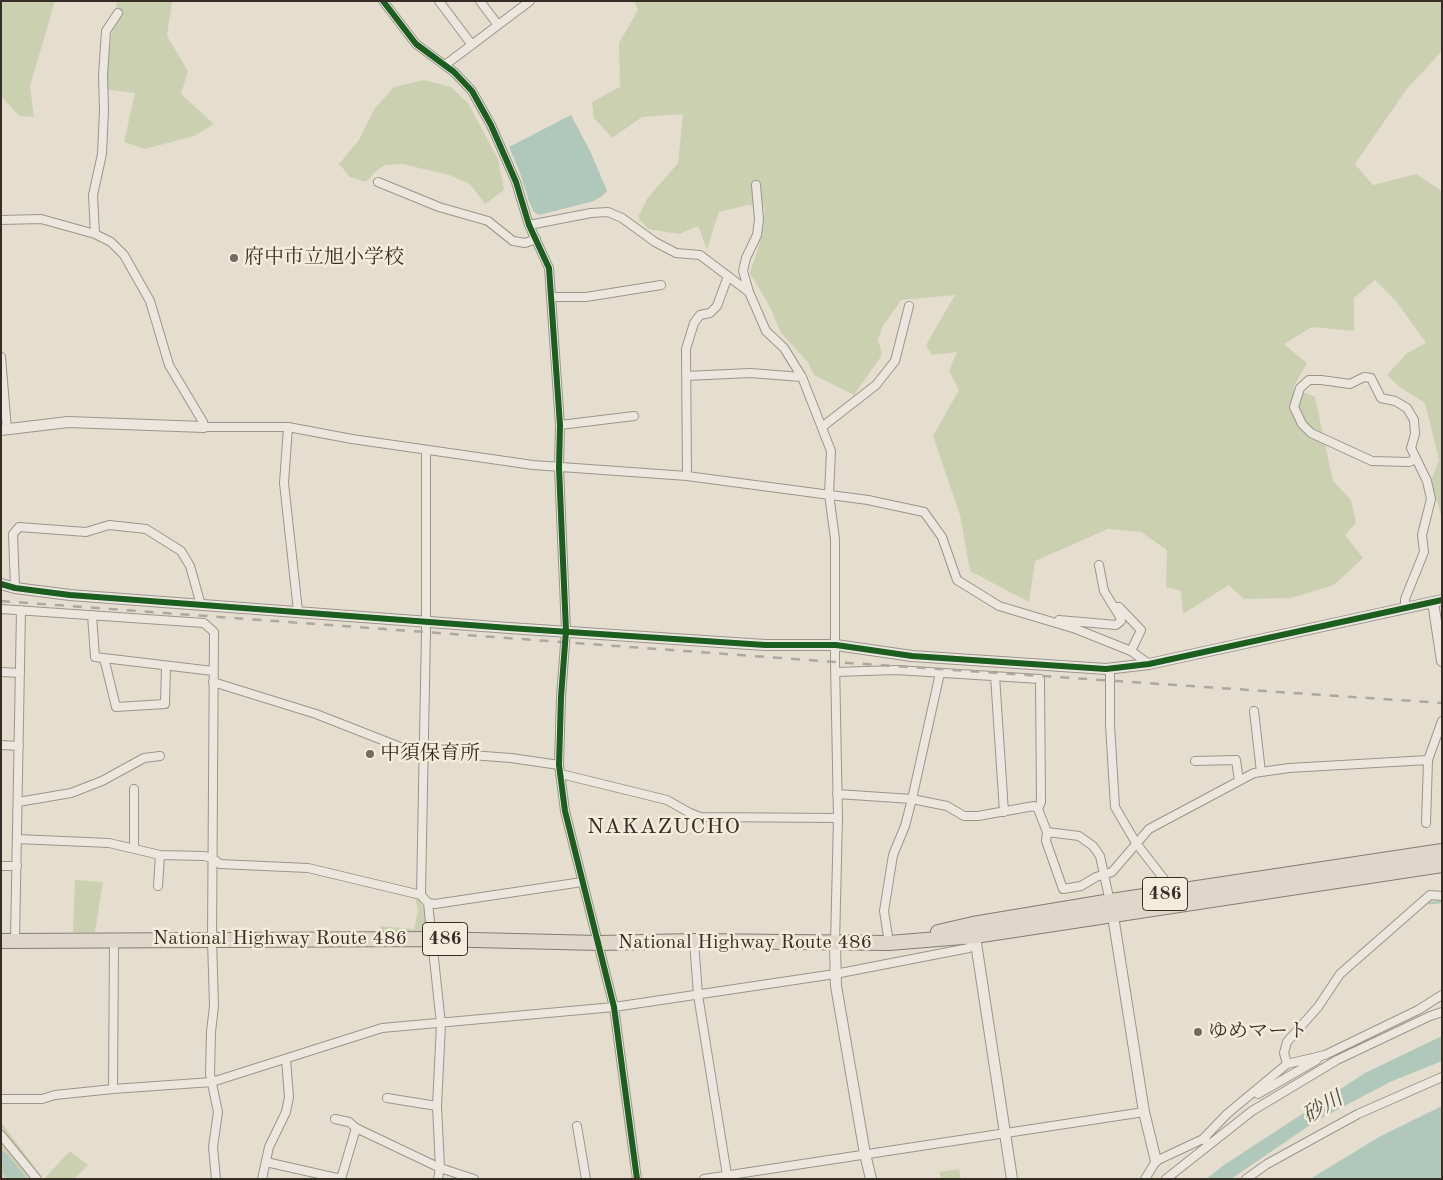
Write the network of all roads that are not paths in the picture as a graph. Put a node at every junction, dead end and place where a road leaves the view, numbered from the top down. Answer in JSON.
{"nodes":[{"id":1,"x":383,"y":1,"type":"edge"},
{"id":2,"x":440,"y":1,"type":"edge"},
{"id":3,"x":480,"y":1,"type":"edge"},
{"id":4,"x":530,"y":1,"type":"edge"},
{"id":5,"x":118,"y":13,"type":"dead end"},
{"id":6,"x":498,"y":26,"type":"junction"},
{"id":7,"x":472,"y":45,"type":"junction"},
{"id":8,"x":445,"y":65,"type":"junction"},
{"id":9,"x":378,"y":182,"type":"dead end"},
{"id":10,"x":756,"y":185,"type":"dead end"},
{"id":11,"x":1,"y":220,"type":"edge"},
{"id":12,"x":529,"y":225,"type":"junction"},
{"id":13,"x":95,"y":234,"type":"junction"},
{"id":14,"x":536,"y":239,"type":"junction"},
{"id":15,"x":728,"y":276,"type":"junction"},
{"id":16,"x":661,"y":285,"type":"dead end"},
{"id":17,"x":749,"y":292,"type":"junction"},
{"id":18,"x":551,"y":297,"type":"junction"},
{"id":19,"x":909,"y":306,"type":"dead end"},
{"id":20,"x":1,"y":357,"type":"edge"},
{"id":21,"x":2,"y":371,"type":"edge"},
{"id":22,"x":686,"y":376,"type":"junction"},
{"id":23,"x":802,"y":376,"type":"junction"},
{"id":24,"x":634,"y":416,"type":"dead end"},
{"id":25,"x":560,"y":425,"type":"junction"},
{"id":26,"x":204,"y":427,"type":"junction"},
{"id":27,"x":288,"y":427,"type":"junction"},
{"id":28,"x":822,"y":427,"type":"junction"},
{"id":29,"x":4,"y":429,"type":"edge"},
{"id":30,"x":426,"y":450,"type":"junction"},
{"id":31,"x":1416,"y":459,"type":"junction"},
{"id":32,"x":559,"y":468,"type":"junction"},
{"id":33,"x":686,"y":476,"type":"junction"},
{"id":34,"x":829,"y":494,"type":"junction"},
{"id":35,"x":1099,"y":565,"type":"dead end"},
{"id":36,"x":1,"y":584,"type":"edge"},
{"id":37,"x":15,"y":588,"type":"junction"},
{"id":38,"x":1437,"y":601,"type":"edge"},
{"id":39,"x":202,"y":605,"type":"junction"},
{"id":40,"x":1114,"y":607,"type":"junction"},
{"id":41,"x":1405,"y":608,"type":"junction"},
{"id":42,"x":1,"y":609,"type":"edge"},
{"id":43,"x":21,"y":610,"type":"junction"},
{"id":44,"x":298,"y":611,"type":"junction"},
{"id":45,"x":92,"y":615,"type":"junction"},
{"id":46,"x":426,"y":622,"type":"junction"},
{"id":47,"x":1052,"y":622,"type":"junction"},
{"id":48,"x":566,"y":631,"type":"junction"},
{"id":49,"x":836,"y":645,"type":"junction"},
{"id":50,"x":1131,"y":651,"type":"junction"},
{"id":51,"x":104,"y":658,"type":"junction"},
{"id":52,"x":1442,"y":661,"type":"edge"},
{"id":53,"x":1149,"y":664,"type":"junction"},
{"id":54,"x":166,"y":666,"type":"junction"},
{"id":55,"x":1110,"y":669,"type":"junction"},
{"id":56,"x":213,"y":671,"type":"junction"},
{"id":57,"x":1,"y":672,"type":"edge"},
{"id":58,"x":835,"y":672,"type":"junction"},
{"id":59,"x":20,"y":673,"type":"junction"},
{"id":60,"x":940,"y":673,"type":"junction"},
{"id":61,"x":995,"y":676,"type":"junction"},
{"id":62,"x":213,"y":682,"type":"junction"},
{"id":63,"x":1254,"y":711,"type":"dead end"},
{"id":64,"x":1442,"y":721,"type":"edge"},
{"id":65,"x":1,"y":745,"type":"edge"},
{"id":66,"x":19,"y":746,"type":"junction"},
{"id":67,"x":423,"y":754,"type":"junction"},
{"id":68,"x":160,"y":756,"type":"dead end"},
{"id":69,"x":1428,"y":760,"type":"junction"},
{"id":70,"x":1195,"y":762,"type":"dead end"},
{"id":71,"x":559,"y":765,"type":"junction"},
{"id":72,"x":1261,"y":772,"type":"junction"},
{"id":73,"x":560,"y":774,"type":"junction"},
{"id":74,"x":1239,"y":781,"type":"junction"},
{"id":75,"x":134,"y":789,"type":"dead end"},
{"id":76,"x":838,"y":794,"type":"junction"},
{"id":77,"x":912,"y":799,"type":"junction"},
{"id":78,"x":18,"y":802,"type":"junction"},
{"id":79,"x":1038,"y":809,"type":"junction"},
{"id":80,"x":1004,"y":812,"type":"junction"},
{"id":81,"x":838,"y":818,"type":"junction"},
{"id":82,"x":1426,"y":823,"type":"dead end"},
{"id":83,"x":1047,"y":832,"type":"junction"},
{"id":84,"x":17,"y":839,"type":"junction"},
{"id":85,"x":1136,"y":843,"type":"junction"},
{"id":86,"x":134,"y":849,"type":"junction"},
{"id":87,"x":1442,"y":851,"type":"edge"},
{"id":88,"x":160,"y":855,"type":"junction"},
{"id":89,"x":212,"y":858,"type":"junction"},
{"id":90,"x":1442,"y":865,"type":"edge"},
{"id":91,"x":1,"y":866,"type":"edge"},
{"id":92,"x":17,"y":866,"type":"junction"},
{"id":93,"x":1103,"y":875,"type":"junction"},
{"id":94,"x":582,"y":882,"type":"junction"},
{"id":95,"x":158,"y":886,"type":"dead end"},
{"id":96,"x":1174,"y":892,"type":"junction"},
{"id":97,"x":421,"y":895,"type":"junction"},
{"id":98,"x":1442,"y":896,"type":"edge"},
{"id":99,"x":1111,"y":902,"type":"junction"},
{"id":100,"x":428,"y":903,"type":"junction"},
{"id":101,"x":1113,"y":916,"type":"junction"},
{"id":102,"x":974,"y":930,"type":"junction"},
{"id":103,"x":432,"y":939,"type":"junction"},
{"id":104,"x":114,"y":940,"type":"junction"},
{"id":105,"x":212,"y":940,"type":"junction"},
{"id":106,"x":8,"y":941,"type":"edge"},
{"id":107,"x":694,"y":941,"type":"junction"},
{"id":108,"x":599,"y":943,"type":"junction"},
{"id":109,"x":889,"y":943,"type":"junction"},
{"id":110,"x":835,"y":944,"type":"junction"},
{"id":111,"x":835,"y":974,"type":"junction"},
{"id":112,"x":698,"y":995,"type":"junction"},
{"id":113,"x":1442,"y":995,"type":"edge"},
{"id":114,"x":614,"y":1008,"type":"junction"},
{"id":115,"x":1442,"y":1012,"type":"edge"},
{"id":116,"x":441,"y":1024,"type":"junction"},
{"id":117,"x":1325,"y":1055,"type":"junction"},
{"id":118,"x":286,"y":1059,"type":"junction"},
{"id":119,"x":1287,"y":1064,"type":"junction"},
{"id":120,"x":1442,"y":1077,"type":"edge"},
{"id":121,"x":212,"y":1082,"type":"junction"},
{"id":122,"x":113,"y":1089,"type":"junction"},
{"id":123,"x":387,"y":1098,"type":"dead end"},
{"id":124,"x":1,"y":1099,"type":"edge"},
{"id":125,"x":437,"y":1106,"type":"junction"},
{"id":126,"x":1144,"y":1112,"type":"junction"},
{"id":127,"x":1227,"y":1114,"type":"junction"},
{"id":128,"x":335,"y":1119,"type":"dead end"},
{"id":129,"x":577,"y":1126,"type":"dead end"},
{"id":130,"x":356,"y":1128,"type":"junction"},
{"id":131,"x":1004,"y":1133,"type":"junction"},
{"id":132,"x":1,"y":1136,"type":"edge"},
{"id":133,"x":1207,"y":1141,"type":"junction"},
{"id":134,"x":865,"y":1154,"type":"junction"},
{"id":135,"x":1156,"y":1161,"type":"junction"},
{"id":136,"x":266,"y":1162,"type":"junction"},
{"id":137,"x":440,"y":1168,"type":"junction"},
{"id":138,"x":726,"y":1175,"type":"junction"},
{"id":139,"x":37,"y":1179,"type":"edge"},
{"id":140,"x":216,"y":1179,"type":"edge"},
{"id":141,"x":262,"y":1179,"type":"edge"},
{"id":142,"x":341,"y":1179,"type":"edge"},
{"id":143,"x":438,"y":1179,"type":"edge"},
{"id":144,"x":474,"y":1179,"type":"edge"},
{"id":145,"x":586,"y":1179,"type":"edge"},
{"id":146,"x":636,"y":1179,"type":"edge"},
{"id":147,"x":704,"y":1179,"type":"edge"},
{"id":148,"x":871,"y":1179,"type":"edge"},
{"id":149,"x":1012,"y":1179,"type":"edge"},
{"id":150,"x":1145,"y":1179,"type":"edge"},
{"id":151,"x":1166,"y":1179,"type":"edge"},
{"id":152,"x":1246,"y":1179,"type":"edge"}],
"edges":[{"from":1,"to":8,"type":"street"},
{"from":2,"to":7,"type":"street"},
{"from":3,"to":6,"type":"street"},
{"from":4,"to":6,"type":"street"},
{"from":5,"to":13,"type":"street"},
{"from":6,"to":7,"type":"street"},
{"from":7,"to":8,"type":"street"},
{"from":8,"to":12,"type":"street"},
{"from":9,"to":14,"type":"street"},
{"from":10,"to":17,"type":"street"},
{"from":11,"to":13,"type":"street"},
{"from":12,"to":14,"type":"street"},
{"from":12,"to":15,"type":"street"},
{"from":13,"to":26,"type":"street"},
{"from":14,"to":18,"type":"street"},
{"from":15,"to":17,"type":"street"},
{"from":15,"to":22,"type":"street"},
{"from":16,"to":18,"type":"street"},
{"from":17,"to":23,"type":"street"},
{"from":18,"to":25,"type":"street"},
{"from":19,"to":28,"type":"street"},
{"from":20,"to":21,"type":"street"},
{"from":21,"to":29,"type":"street"},
{"from":22,"to":23,"type":"street"},
{"from":22,"to":33,"type":"street"},
{"from":23,"to":28,"type":"street"},
{"from":24,"to":25,"type":"street"},
{"from":25,"to":32,"type":"street"},
{"from":26,"to":27,"type":"street"},
{"from":26,"to":29,"type":"street"},
{"from":27,"to":30,"type":"street"},
{"from":27,"to":44,"type":"street"},
{"from":28,"to":34,"type":"street"},
{"from":30,"to":32,"type":"street"},
{"from":30,"to":46,"type":"street"},
{"from":31,"to":31,"type":"street"},
{"from":31,"to":41,"type":"street"},
{"from":32,"to":33,"type":"street"},
{"from":32,"to":48,"type":"street"},
{"from":33,"to":34,"type":"street"},
{"from":34,"to":47,"type":"street"},
{"from":34,"to":49,"type":"street"},
{"from":35,"to":40,"type":"street"},
{"from":36,"to":37,"type":"street"},
{"from":37,"to":39,"type":"street"},
{"from":37,"to":39,"type":"street"},
{"from":38,"to":41,"type":"street"},
{"from":38,"to":52,"type":"street"},
{"from":39,"to":44,"type":"street"},
{"from":40,"to":47,"type":"street"},
{"from":40,"to":50,"type":"street"},
{"from":41,"to":53,"type":"street"},
{"from":42,"to":43,"type":"street"},
{"from":43,"to":45,"type":"street"},
{"from":43,"to":59,"type":"street"},
{"from":44,"to":46,"type":"street"},
{"from":45,"to":51,"type":"street"},
{"from":45,"to":56,"type":"street"},
{"from":46,"to":48,"type":"street"},
{"from":46,"to":67,"type":"street"},
{"from":47,"to":50,"type":"street"},
{"from":48,"to":49,"type":"street"},
{"from":48,"to":71,"type":"street"},
{"from":49,"to":55,"type":"street"},
{"from":49,"to":58,"type":"street"},
{"from":50,"to":53,"type":"street"},
{"from":51,"to":54,"type":"street"},
{"from":51,"to":54,"type":"street"},
{"from":53,"to":55,"type":"street"},
{"from":54,"to":56,"type":"street"},
{"from":55,"to":85,"type":"street"},
{"from":56,"to":62,"type":"street"},
{"from":57,"to":59,"type":"street"},
{"from":58,"to":60,"type":"street"},
{"from":58,"to":76,"type":"street"},
{"from":59,"to":66,"type":"street"},
{"from":60,"to":61,"type":"street"},
{"from":60,"to":77,"type":"street"},
{"from":61,"to":79,"type":"street"},
{"from":61,"to":80,"type":"street"},
{"from":62,"to":67,"type":"street"},
{"from":62,"to":89,"type":"street"},
{"from":63,"to":72,"type":"street"},
{"from":64,"to":69,"type":"street"},
{"from":65,"to":66,"type":"street"},
{"from":66,"to":78,"type":"street"},
{"from":67,"to":71,"type":"street"},
{"from":67,"to":97,"type":"street"},
{"from":68,"to":78,"type":"street"},
{"from":69,"to":72,"type":"street"},
{"from":69,"to":82,"type":"street"},
{"from":70,"to":74,"type":"street"},
{"from":71,"to":73,"type":"street"},
{"from":72,"to":74,"type":"street"},
{"from":73,"to":81,"type":"street"},
{"from":73,"to":94,"type":"street"},
{"from":74,"to":85,"type":"street"},
{"from":75,"to":86,"type":"street"},
{"from":76,"to":77,"type":"street"},
{"from":76,"to":81,"type":"street"},
{"from":77,"to":80,"type":"street"},
{"from":77,"to":109,"type":"street"},
{"from":78,"to":84,"type":"street"},
{"from":79,"to":80,"type":"street"},
{"from":79,"to":83,"type":"street"},
{"from":81,"to":110,"type":"street"},
{"from":83,"to":93,"type":"street"},
{"from":83,"to":93,"type":"street"},
{"from":84,"to":86,"type":"street"},
{"from":84,"to":92,"type":"street"},
{"from":85,"to":93,"type":"street"},
{"from":85,"to":96,"type":"street"},
{"from":86,"to":88,"type":"street"},
{"from":87,"to":96,"type":"highway","name":"National Highway Route 486","number":"486"},
{"from":88,"to":89,"type":"street"},
{"from":88,"to":95,"type":"street"},
{"from":89,"to":97,"type":"street"},
{"from":89,"to":105,"type":"street"},
{"from":90,"to":101,"type":"highway","name":"National Highway Route 486","number":"486"},
{"from":91,"to":92,"type":"street"},
{"from":92,"to":106,"type":"street"},
{"from":93,"to":99,"type":"street"},
{"from":94,"to":100,"type":"street"},
{"from":94,"to":108,"type":"street"},
{"from":96,"to":99,"type":"highway","name":"National Highway Route 486","number":"486"},
{"from":97,"to":100,"type":"street"},
{"from":98,"to":119,"type":"street"},
{"from":99,"to":101,"type":"street"},
{"from":99,"to":102,"type":"highway","name":"National Highway Route 486","number":"486"},
{"from":100,"to":103,"type":"street"},
{"from":101,"to":102,"type":"highway","name":"National Highway Route 486","number":"486"},
{"from":101,"to":126,"type":"street"},
{"from":102,"to":109,"type":"highway","name":"National Highway Route 486","number":"486"},
{"from":102,"to":111,"type":"street"},
{"from":102,"to":131,"type":"street"},
{"from":103,"to":105,"type":"highway","name":"National Highway Route 486","number":"486"},
{"from":103,"to":108,"type":"highway","name":"National Highway Route 486","number":"486"},
{"from":103,"to":116,"type":"street"},
{"from":104,"to":105,"type":"highway","name":"National Highway Route 486","number":"486"},
{"from":104,"to":106,"type":"highway","name":"National Highway Route 486","number":"486"},
{"from":104,"to":122,"type":"street"},
{"from":105,"to":121,"type":"street"},
{"from":107,"to":108,"type":"highway","name":"National Highway Route 486","number":"486"},
{"from":107,"to":110,"type":"highway","name":"National Highway Route 486","number":"486"},
{"from":107,"to":112,"type":"street"},
{"from":108,"to":114,"type":"street"},
{"from":109,"to":110,"type":"highway","name":"National Highway Route 486","number":"486"},
{"from":110,"to":111,"type":"street"},
{"from":111,"to":112,"type":"street"},
{"from":111,"to":134,"type":"street"},
{"from":112,"to":114,"type":"street"},
{"from":112,"to":138,"type":"street"},
{"from":113,"to":117,"type":"street"},
{"from":114,"to":116,"type":"street"},
{"from":114,"to":146,"type":"street"},
{"from":115,"to":133,"type":"street"},
{"from":116,"to":118,"type":"street"},
{"from":116,"to":125,"type":"street"},
{"from":117,"to":119,"type":"street"},
{"from":117,"to":127,"type":"street"},
{"from":118,"to":121,"type":"street"},
{"from":118,"to":136,"type":"street"},
{"from":119,"to":127,"type":"street"},
{"from":120,"to":152,"type":"street"},
{"from":121,"to":122,"type":"street"},
{"from":121,"to":140,"type":"street"},
{"from":122,"to":124,"type":"street"},
{"from":123,"to":125,"type":"street"},
{"from":125,"to":137,"type":"street"},
{"from":126,"to":131,"type":"street"},
{"from":126,"to":135,"type":"street"},
{"from":127,"to":133,"type":"street"},
{"from":128,"to":130,"type":"street"},
{"from":129,"to":145,"type":"street"},
{"from":130,"to":137,"type":"street"},
{"from":130,"to":142,"type":"street"},
{"from":131,"to":134,"type":"street"},
{"from":131,"to":149,"type":"street"},
{"from":132,"to":139,"type":"street"},
{"from":133,"to":135,"type":"street"},
{"from":133,"to":151,"type":"street"},
{"from":134,"to":138,"type":"street"},
{"from":134,"to":148,"type":"street"},
{"from":135,"to":150,"type":"street"},
{"from":136,"to":141,"type":"street"},
{"from":136,"to":142,"type":"street"},
{"from":137,"to":143,"type":"street"},
{"from":137,"to":144,"type":"street"},
{"from":138,"to":147,"type":"street"}]}
